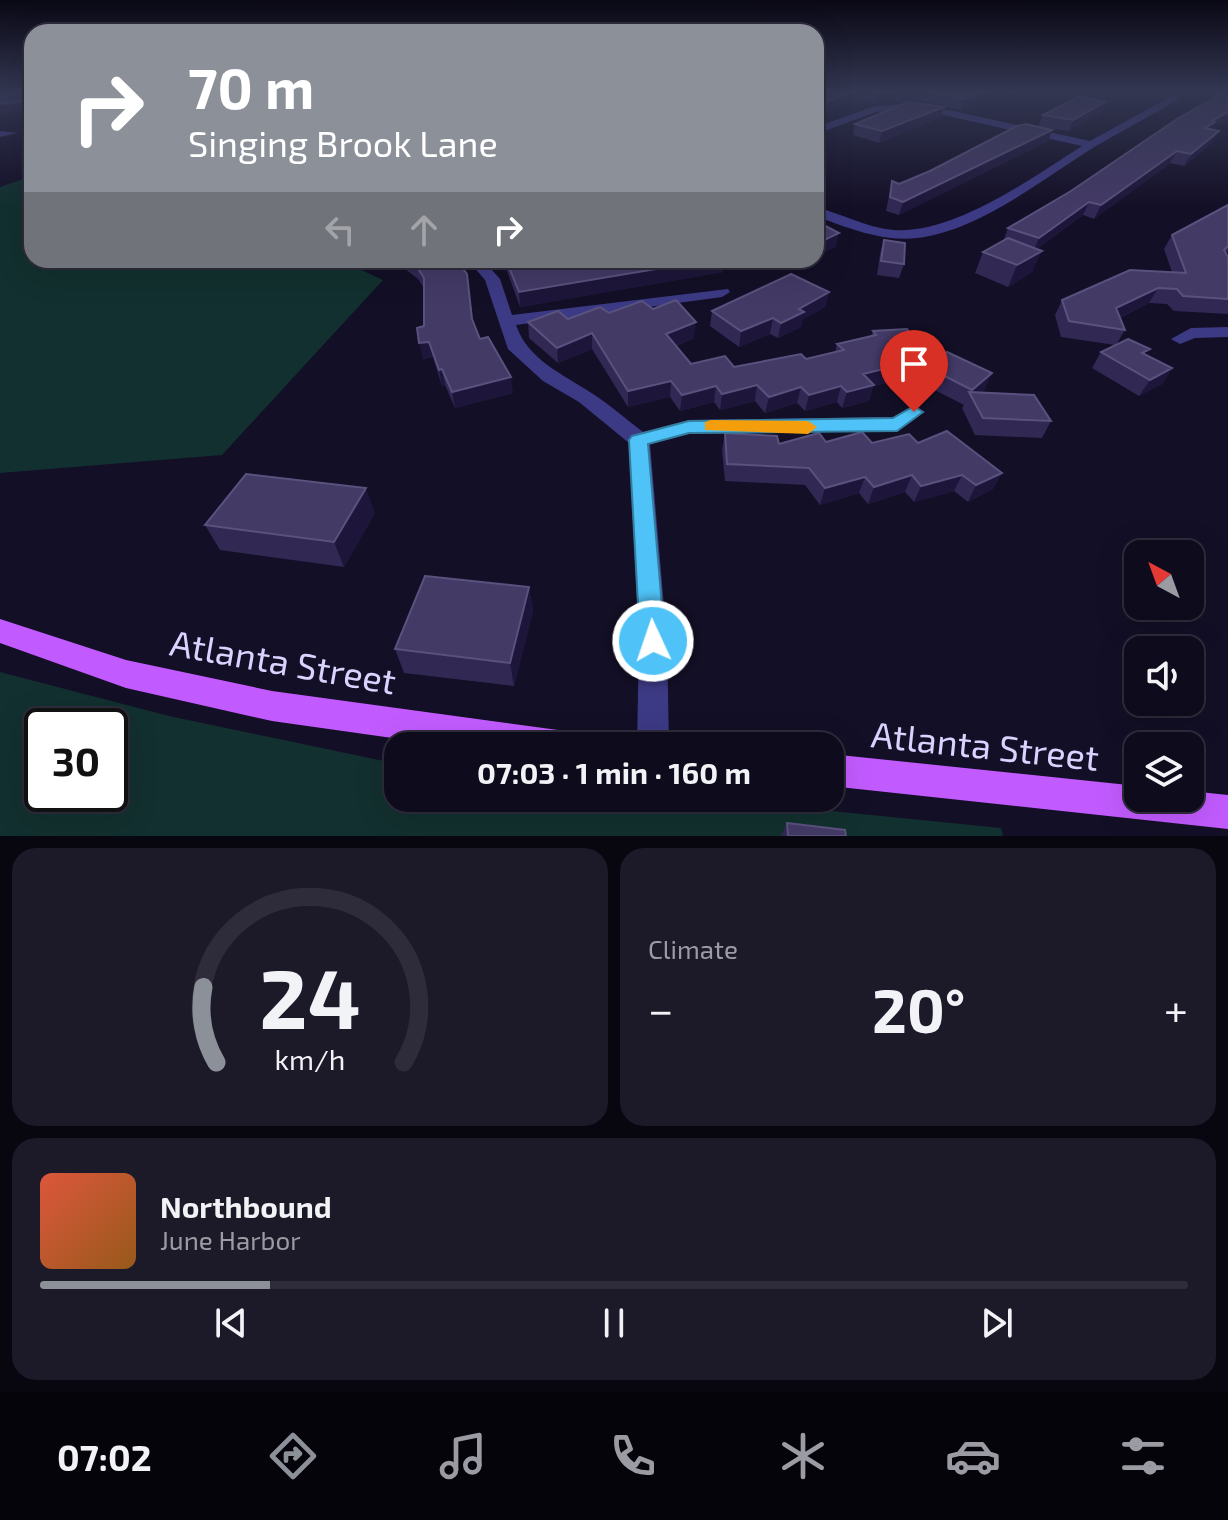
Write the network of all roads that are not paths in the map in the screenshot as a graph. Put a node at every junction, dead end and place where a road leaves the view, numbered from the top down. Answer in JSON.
{"nodes":[{"id":1,"x":1024,"y":130,"type":"edge"},
{"id":2,"x":1118,"y":130,"type":"edge"},
{"id":3,"x":13,"y":133,"type":"dead end"},
{"id":4,"x":0,"y":134,"type":"edge"},
{"id":5,"x":1091,"y":145,"type":"junction"},
{"id":6,"x":824,"y":214,"type":"edge"},
{"id":7,"x":482,"y":268,"type":"edge"},
{"id":8,"x":722,"y":292,"type":"dead end"},
{"id":9,"x":505,"y":321,"type":"junction"},
{"id":10,"x":1228,"y":332,"type":"edge"},
{"id":11,"x":1180,"y":339,"type":"dead end"},
{"id":12,"x":914,"y":412,"type":"dead end"},
{"id":13,"x":639,"y":440,"type":"junction"},
{"id":14,"x":0,"y":631,"type":"edge"},
{"id":15,"x":458,"y":732,"type":"edge"},
{"id":16,"x":653,"y":732,"type":"edge"},
{"id":17,"x":844,"y":771,"type":"edge"},
{"id":18,"x":1228,"y":812,"type":"edge"}],
"edges":[{"from":1,"to":5,"type":"street"},
{"from":2,"to":5,"type":"street"},
{"from":3,"to":4,"type":"street"},
{"from":5,"to":6,"type":"street"},
{"from":7,"to":9,"type":"street"},
{"from":8,"to":9,"type":"street"},
{"from":9,"to":13,"type":"street"},
{"from":10,"to":11,"type":"street"},
{"from":12,"to":13,"type":"street"},
{"from":13,"to":16,"type":"street"},
{"from":14,"to":15,"type":"main road","name":"Atlanta Street"},
{"from":17,"to":18,"type":"main road","name":"Atlanta Street"}]}
